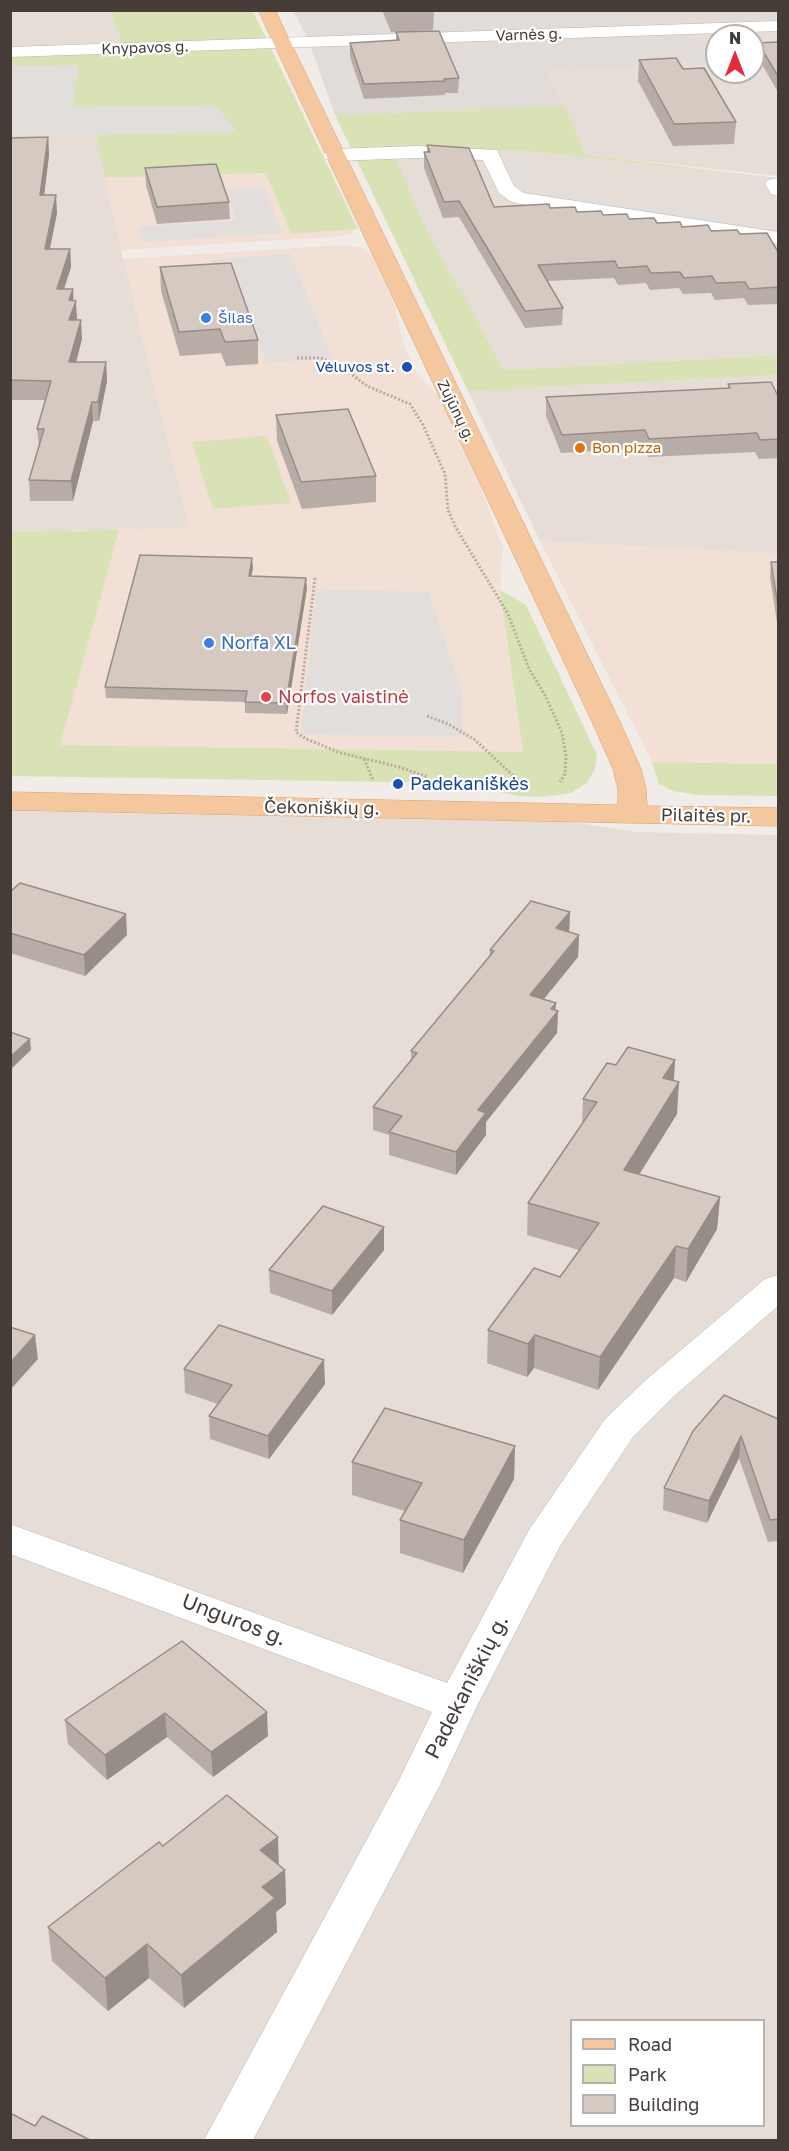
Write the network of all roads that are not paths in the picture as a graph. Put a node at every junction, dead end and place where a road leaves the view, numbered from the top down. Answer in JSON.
{"nodes":[{"id":1,"x":266,"y":10,"type":"edge"},
{"id":2,"x":778,"y":26,"type":"edge"},
{"id":3,"x":280,"y":44,"type":"junction"},
{"id":4,"x":10,"y":52,"type":"edge"},
{"id":5,"x":333,"y":155,"type":"junction"},
{"id":6,"x":778,"y":184,"type":"edge"},
{"id":7,"x":778,"y":190,"type":"edge"},
{"id":8,"x":778,"y":238,"type":"edge"},
{"id":9,"x":10,"y":801,"type":"edge"},
{"id":10,"x":633,"y":814,"type":"junction"},
{"id":11,"x":778,"y":818,"type":"edge"},
{"id":12,"x":778,"y":1287,"type":"edge"},
{"id":13,"x":10,"y":1538,"type":"edge"},
{"id":14,"x":457,"y":1704,"type":"junction"},
{"id":15,"x":228,"y":2140,"type":"edge"}],
"edges":[{"from":1,"to":3,"type":"main road","name":"Zujūnų g."},
{"from":2,"to":3,"type":"street","name":"Varnės g."},
{"from":3,"to":4,"type":"street","name":"Knypavos g."},
{"from":3,"to":5,"type":"main road","name":"Zujūnų g."},
{"from":5,"to":8,"type":"street"},
{"from":5,"to":10,"type":"main road","name":"Zujūnų g."},
{"from":6,"to":7,"type":"street"},
{"from":9,"to":10,"type":"main road","name":"Čekoniškių g."},
{"from":10,"to":11,"type":"main road","name":"Pilaitės pr."},
{"from":12,"to":14,"type":"street","name":"Padekaniškių g."},
{"from":13,"to":14,"type":"street","name":"Unguros g."},
{"from":14,"to":15,"type":"street","name":"Padekaniškių g."}]}
